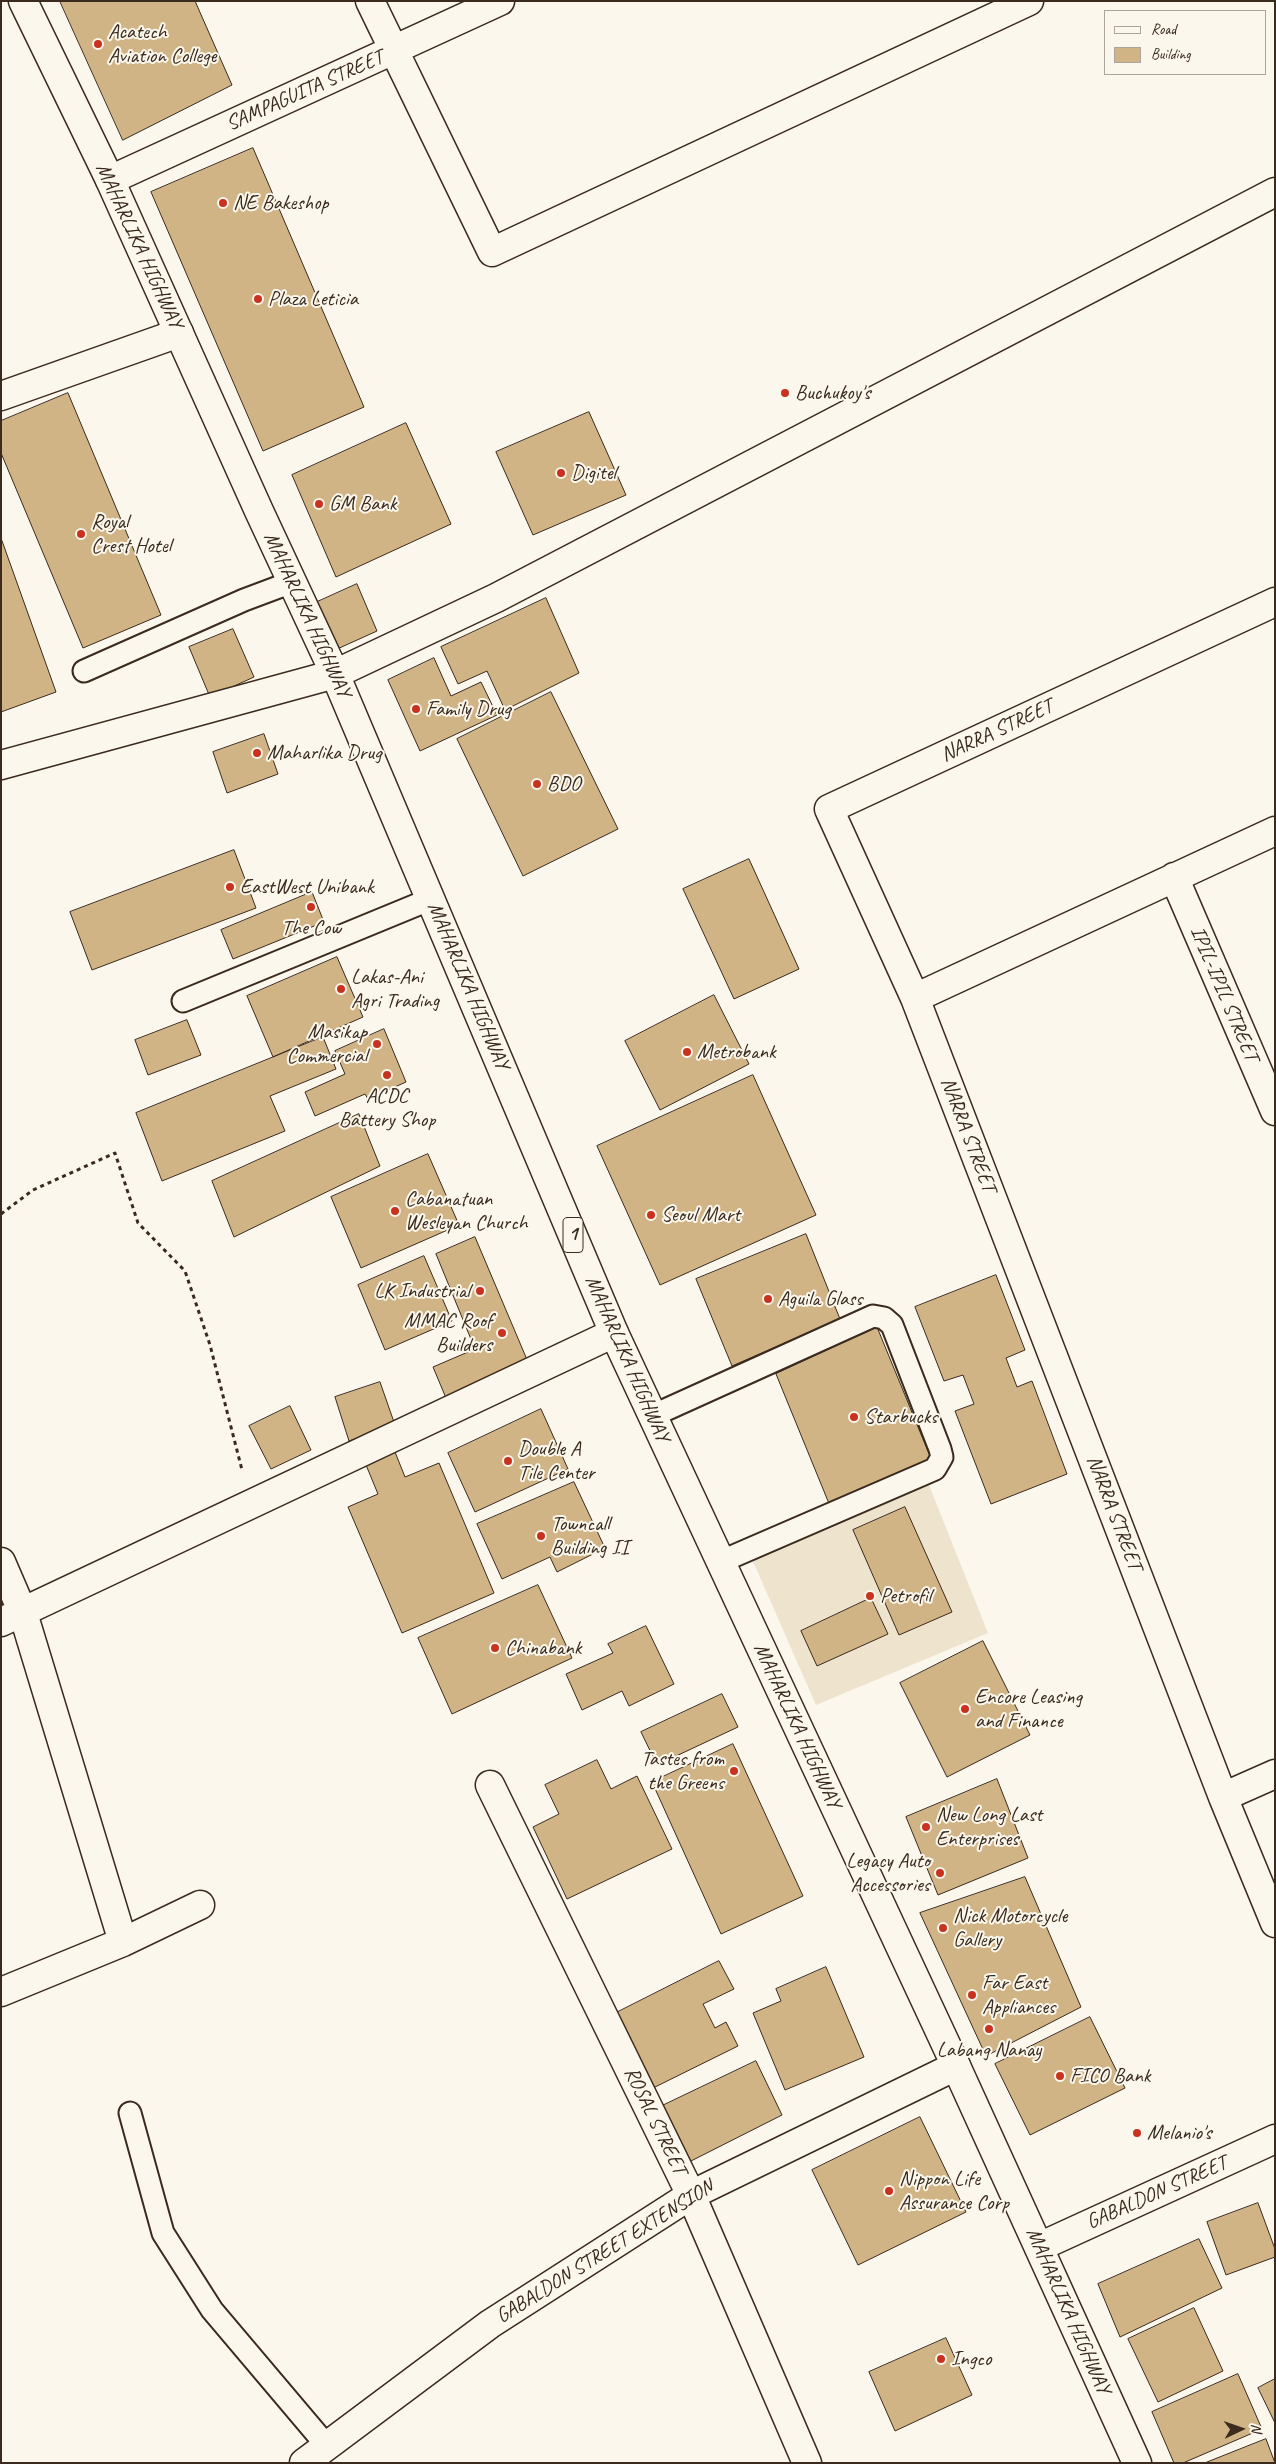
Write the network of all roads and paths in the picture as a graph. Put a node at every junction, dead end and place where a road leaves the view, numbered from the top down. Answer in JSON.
{"nodes":[{"id":1,"x":22,"y":1,"type":"edge"},
{"id":2,"x":370,"y":1,"type":"edge"},
{"id":3,"x":500,"y":1,"type":"edge"},
{"id":4,"x":1012,"y":4,"type":"edge"},
{"id":5,"x":393,"y":51,"type":"junction"},
{"id":6,"x":110,"y":180,"type":"junction"},
{"id":7,"x":1275,"y":192,"type":"edge"},
{"id":8,"x":179,"y":333,"type":"junction"},
{"id":9,"x":1,"y":396,"type":"edge"},
{"id":10,"x":292,"y":582,"type":"junction"},
{"id":11,"x":1275,"y":602,"type":"edge"},
{"id":12,"x":84,"y":671,"type":"dead end"},
{"id":13,"x":335,"y":674,"type":"junction"},
{"id":14,"x":1,"y":765,"type":"edge"},
{"id":15,"x":1275,"y":831,"type":"edge"},
{"id":16,"x":1174,"y":877,"type":"junction"},
{"id":17,"x":431,"y":899,"type":"junction"},
{"id":18,"x":915,"y":998,"type":"junction"},
{"id":19,"x":183,"y":1001,"type":"dead end"},
{"id":20,"x":1275,"y":1111,"type":"edge"},
{"id":21,"x":1,"y":1214,"type":"edge"},
{"id":22,"x":614,"y":1333,"type":"junction"},
{"id":23,"x":652,"y":1416,"type":"junction"},
{"id":24,"x":252,"y":1504,"type":"junction"},
{"id":25,"x":1,"y":1562,"type":"edge"},
{"id":26,"x":720,"y":1562,"type":"junction"},
{"id":27,"x":12,"y":1618,"type":"edge"},
{"id":28,"x":1275,"y":1774,"type":"edge"},
{"id":29,"x":490,"y":1785,"type":"dead end"},
{"id":30,"x":1224,"y":1797,"type":"junction"},
{"id":31,"x":200,"y":1905,"type":"dead end"},
{"id":32,"x":1275,"y":1923,"type":"edge"},
{"id":33,"x":123,"y":1942,"type":"junction"},
{"id":34,"x":1,"y":1992,"type":"edge"},
{"id":35,"x":956,"y":2066,"type":"junction"},
{"id":36,"x":130,"y":2113,"type":"dead end"},
{"id":37,"x":1275,"y":2139,"type":"edge"},
{"id":38,"x":691,"y":2195,"type":"junction"},
{"id":39,"x":1039,"y":2247,"type":"junction"},
{"id":40,"x":326,"y":2446,"type":"junction"},
{"id":41,"x":304,"y":2463,"type":"edge"},
{"id":42,"x":807,"y":2463,"type":"edge"},
{"id":43,"x":1137,"y":2463,"type":"edge"}],
"edges":[{"from":1,"to":6,"type":"street","name":"MAHARLIKA HIGHWAY","number":"1"},
{"from":2,"to":5,"type":"street"},
{"from":3,"to":5,"type":"street","name":"SAMPAGUITA STREET"},
{"from":4,"to":5,"type":"street"},
{"from":5,"to":6,"type":"street","name":"SAMPAGUITA STREET"},
{"from":6,"to":8,"type":"street","name":"MAHARLIKA HIGHWAY","number":"1"},
{"from":7,"to":13,"type":"street"},
{"from":8,"to":9,"type":"street"},
{"from":8,"to":10,"type":"street","name":"MAHARLIKA HIGHWAY","number":"1"},
{"from":10,"to":12,"type":"lane"},
{"from":10,"to":13,"type":"street","name":"MAHARLIKA HIGHWAY","number":"1"},
{"from":11,"to":18,"type":"street","name":"NARRA STREET"},
{"from":13,"to":14,"type":"street"},
{"from":13,"to":17,"type":"street","name":"MAHARLIKA HIGHWAY","number":"1"},
{"from":15,"to":16,"type":"street"},
{"from":16,"to":18,"type":"street"},
{"from":16,"to":20,"type":"street","name":"IPIL-IPIL STREET"},
{"from":17,"to":19,"type":"lane"},
{"from":17,"to":22,"type":"street","name":"MAHARLIKA HIGHWAY","number":"1"},
{"from":18,"to":30,"type":"street","name":"NARRA STREET"},
{"from":21,"to":24,"type":"path"},
{"from":22,"to":23,"type":"street","name":"MAHARLIKA HIGHWAY","number":"1"},
{"from":22,"to":24,"type":"street"},
{"from":23,"to":26,"type":"street","name":"MAHARLIKA HIGHWAY","number":"1"},
{"from":23,"to":26,"type":"lane"},
{"from":24,"to":27,"type":"street"},
{"from":25,"to":27,"type":"street"},
{"from":26,"to":35,"type":"street","name":"MAHARLIKA HIGHWAY","number":"1"},
{"from":27,"to":33,"type":"street"},
{"from":28,"to":30,"type":"street"},
{"from":29,"to":38,"type":"street","name":"ROSAL STREET"},
{"from":30,"to":32,"type":"street","name":"NARRA STREET"},
{"from":31,"to":33,"type":"street"},
{"from":33,"to":34,"type":"street"},
{"from":35,"to":38,"type":"street","name":"GABALDON STREET EXTENSION"},
{"from":35,"to":39,"type":"street","name":"MAHARLIKA HIGHWAY","number":"1"},
{"from":36,"to":40,"type":"lane"},
{"from":37,"to":39,"type":"street","name":"GABALDON STREET"},
{"from":38,"to":40,"type":"street","name":"GABALDON STREET EXTENSION"},
{"from":38,"to":42,"type":"street","name":"ROSAL STREET"},
{"from":39,"to":43,"type":"street","name":"MAHARLIKA HIGHWAY","number":"1"},
{"from":40,"to":41,"type":"street","name":"GABALDON STREET EXTENSION"}]}
